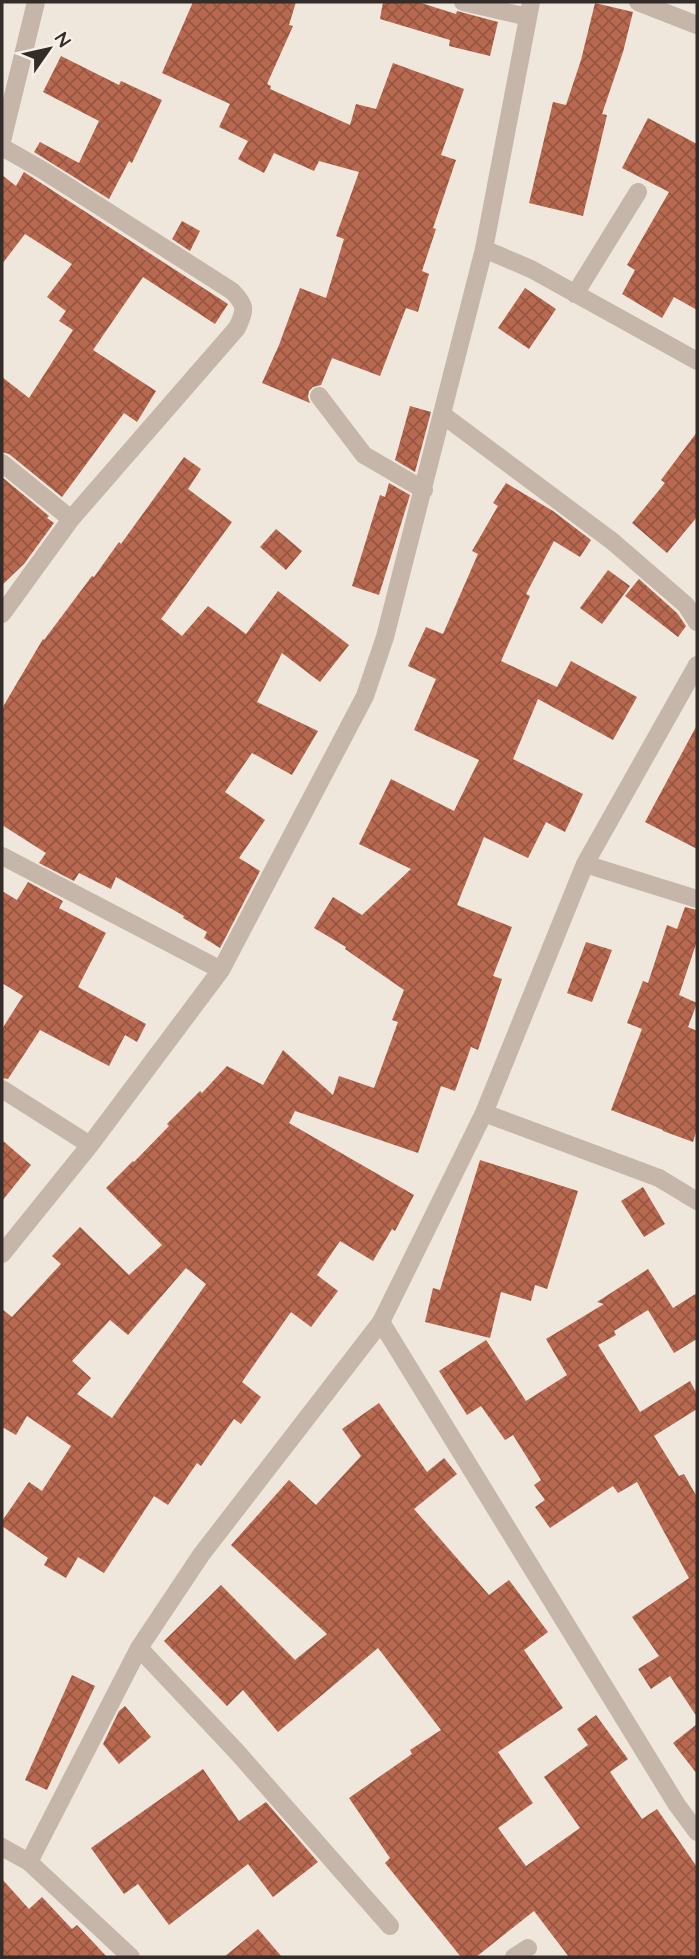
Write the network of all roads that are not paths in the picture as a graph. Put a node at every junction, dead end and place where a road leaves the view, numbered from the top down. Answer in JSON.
{"nodes":[{"id":1,"x":36,"y":2,"type":"edge"},
{"id":2,"x":463,"y":2,"type":"edge"},
{"id":3,"x":638,"y":2,"type":"edge"},
{"id":4,"x":530,"y":9,"type":"edge"},
{"id":5,"x":697,"y":25,"type":"edge"},
{"id":6,"x":2,"y":141,"type":"edge"},
{"id":7,"x":2,"y":147,"type":"edge"},
{"id":8,"x":638,"y":192,"type":"dead end"},
{"id":9,"x":484,"y":249,"type":"junction"},
{"id":10,"x":575,"y":294,"type":"junction"},
{"id":11,"x":697,"y":361,"type":"edge"},
{"id":12,"x":319,"y":396,"type":"dead end"},
{"id":13,"x":443,"y":415,"type":"junction"},
{"id":14,"x":2,"y":463,"type":"edge"},
{"id":15,"x":424,"y":490,"type":"junction"},
{"id":16,"x":71,"y":519,"type":"junction"},
{"id":17,"x":2,"y":614,"type":"edge"},
{"id":18,"x":697,"y":622,"type":"edge"},
{"id":19,"x":697,"y":665,"type":"edge"},
{"id":20,"x":2,"y":856,"type":"edge"},
{"id":21,"x":585,"y":864,"type":"junction"},
{"id":22,"x":697,"y":898,"type":"edge"},
{"id":23,"x":221,"y":970,"type":"junction"},
{"id":24,"x":2,"y":1089,"type":"edge"},
{"id":25,"x":484,"y":1114,"type":"junction"},
{"id":26,"x":90,"y":1145,"type":"junction"},
{"id":27,"x":697,"y":1201,"type":"edge"},
{"id":28,"x":2,"y":1254,"type":"edge"},
{"id":29,"x":381,"y":1322,"type":"junction"},
{"id":30,"x":139,"y":1648,"type":"junction"},
{"id":31,"x":697,"y":1832,"type":"edge"},
{"id":32,"x":2,"y":1847,"type":"edge"},
{"id":33,"x":29,"y":1862,"type":"junction"},
{"id":34,"x":390,"y":1926,"type":"dead end"},
{"id":35,"x":131,"y":1957,"type":"edge"}],
"edges":[{"from":1,"to":6,"type":"street"},
{"from":2,"to":4,"type":"street"},
{"from":3,"to":5,"type":"street"},
{"from":4,"to":9,"type":"street"},
{"from":7,"to":16,"type":"street"},
{"from":8,"to":10,"type":"street"},
{"from":9,"to":10,"type":"street"},
{"from":9,"to":13,"type":"street"},
{"from":10,"to":11,"type":"street"},
{"from":12,"to":15,"type":"street"},
{"from":13,"to":15,"type":"street"},
{"from":13,"to":18,"type":"street"},
{"from":14,"to":16,"type":"street"},
{"from":15,"to":23,"type":"street"},
{"from":16,"to":17,"type":"street"},
{"from":19,"to":21,"type":"street"},
{"from":20,"to":23,"type":"street"},
{"from":21,"to":22,"type":"street"},
{"from":21,"to":25,"type":"street"},
{"from":23,"to":26,"type":"street"},
{"from":24,"to":26,"type":"street"},
{"from":25,"to":27,"type":"street"},
{"from":25,"to":29,"type":"street"},
{"from":26,"to":28,"type":"street"},
{"from":29,"to":30,"type":"street"},
{"from":29,"to":31,"type":"street"},
{"from":30,"to":33,"type":"street"},
{"from":30,"to":34,"type":"street"},
{"from":32,"to":33,"type":"street"},
{"from":33,"to":35,"type":"street"}]}
